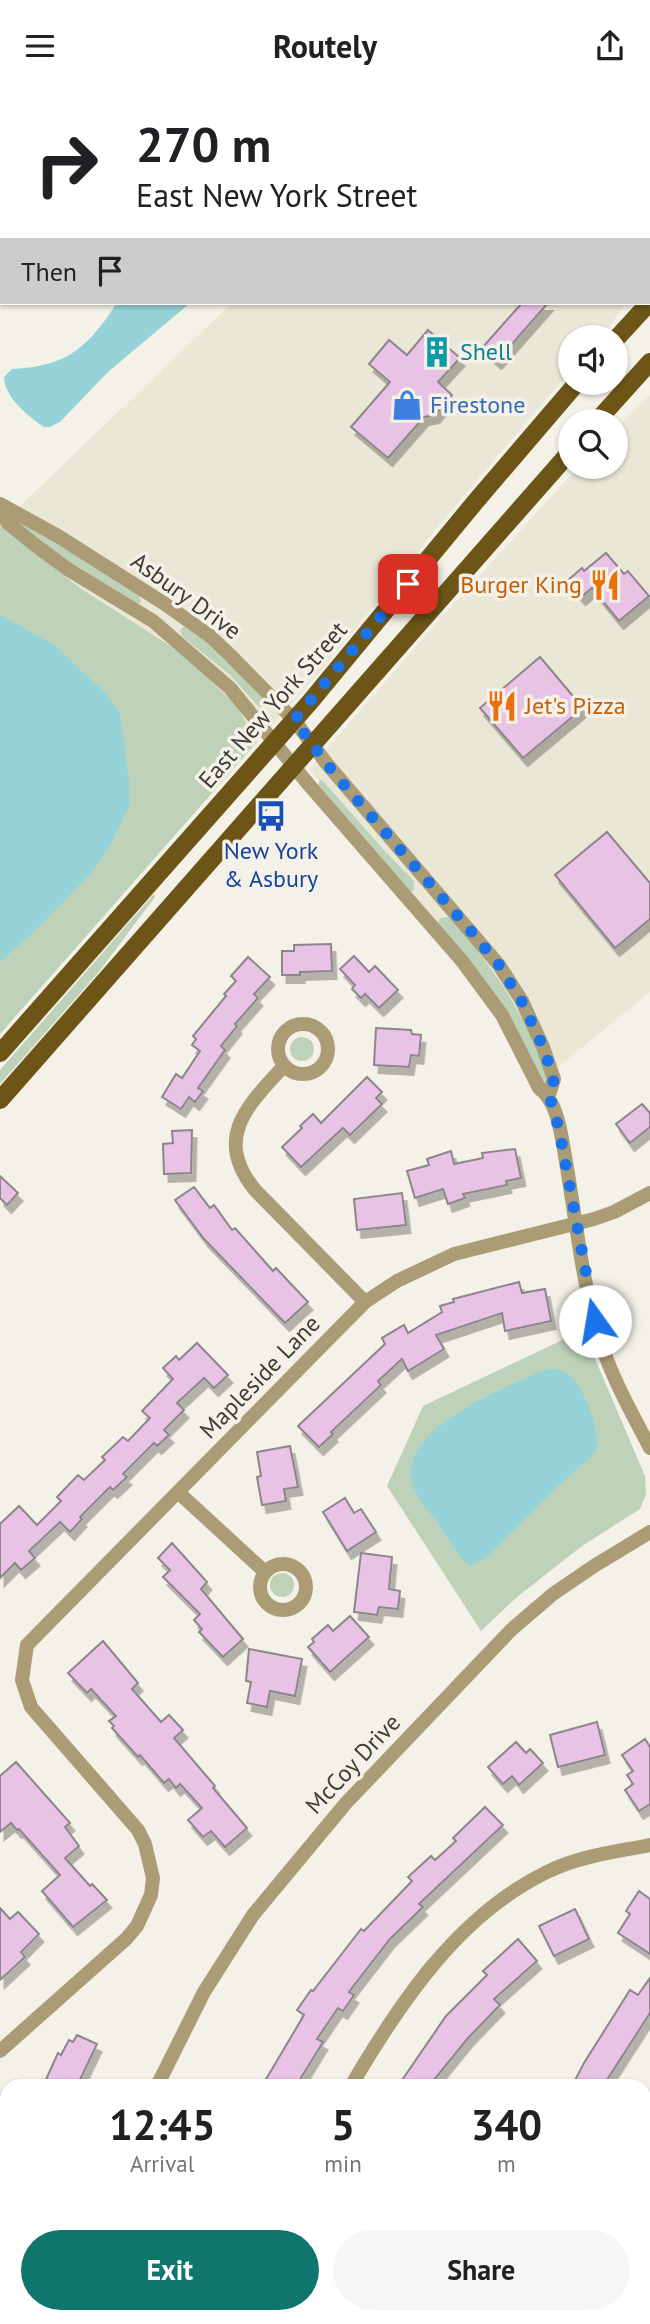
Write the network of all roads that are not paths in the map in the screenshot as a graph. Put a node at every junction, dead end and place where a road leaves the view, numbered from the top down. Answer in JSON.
{"nodes":[{"id":1,"x":0,"y":205,"type":"edge"},
{"id":2,"x":0,"y":218,"type":"edge"},
{"id":3,"x":645,"y":305,"type":"edge"},
{"id":4,"x":628,"y":325,"type":"edge"},
{"id":5,"x":650,"y":362,"type":"edge"},
{"id":6,"x":567,"y":395,"type":"edge"},
{"id":7,"x":608,"y":409,"type":"edge"},
{"id":8,"x":558,"y":466,"type":"edge"},
{"id":9,"x":0,"y":504,"type":"edge"},
{"id":10,"x":0,"y":512,"type":"edge"},
{"id":11,"x":294,"y":720,"type":"junction"},
{"id":12,"x":274,"y":742,"type":"junction"},
{"id":13,"x":313,"y":746,"type":"junction"},
{"id":14,"x":294,"y":766,"type":"junction"},
{"id":15,"x":0,"y":1053,"type":"edge"},
{"id":16,"x":284,"y":1066,"type":"dead end"},
{"id":17,"x":549,"y":1095,"type":"junction"},
{"id":18,"x":0,"y":1100,"type":"edge"},
{"id":19,"x":650,"y":1193,"type":"edge"},
{"id":20,"x":577,"y":1224,"type":"junction"},
{"id":21,"x":365,"y":1302,"type":"junction"},
{"id":22,"x":650,"y":1448,"type":"edge"},
{"id":23,"x":179,"y":1493,"type":"junction"},
{"id":24,"x":650,"y":1532,"type":"edge"},
{"id":25,"x":265,"y":1572,"type":"dead end"},
{"id":26,"x":650,"y":1845,"type":"edge"},
{"id":27,"x":0,"y":2051,"type":"edge"},
{"id":28,"x":160,"y":2079,"type":"edge"},
{"id":29,"x":355,"y":2079,"type":"edge"}],
"edges":[{"from":1,"to":2,"type":"street"},
{"from":3,"to":4,"type":"main road"},
{"from":5,"to":7,"type":"main road"},
{"from":6,"to":11,"type":"main road","name":"East New York Street"},
{"from":8,"to":13,"type":"main road"},
{"from":9,"to":11,"type":"street","name":"Asbury Drive"},
{"from":10,"to":12,"type":"street","name":"Asbury Drive"},
{"from":11,"to":12,"type":"main road","name":"East New York Street"},
{"from":11,"to":13,"type":"street","name":"Asbury Drive"},
{"from":12,"to":14,"type":"street","name":"Asbury Drive"},
{"from":12,"to":15,"type":"main road","name":"East New York Street"},
{"from":13,"to":14,"type":"main road"},
{"from":13,"to":17,"type":"street","name":"Asbury Drive"},
{"from":14,"to":17,"type":"street","name":"Asbury Drive"},
{"from":14,"to":18,"type":"main road"},
{"from":16,"to":21,"type":"street"},
{"from":17,"to":20,"type":"street","name":"Asbury Drive"},
{"from":19,"to":20,"type":"street","name":"Mapleside Lane"},
{"from":20,"to":21,"type":"street","name":"Mapleside Lane"},
{"from":20,"to":22,"type":"street","name":"Asbury Drive"},
{"from":21,"to":23,"type":"street","name":"Mapleside Lane"},
{"from":23,"to":25,"type":"street"},
{"from":23,"to":27,"type":"street","name":"Mapleside Lane"},
{"from":24,"to":28,"type":"street","name":"McCoy Drive"},
{"from":26,"to":29,"type":"street"}]}
